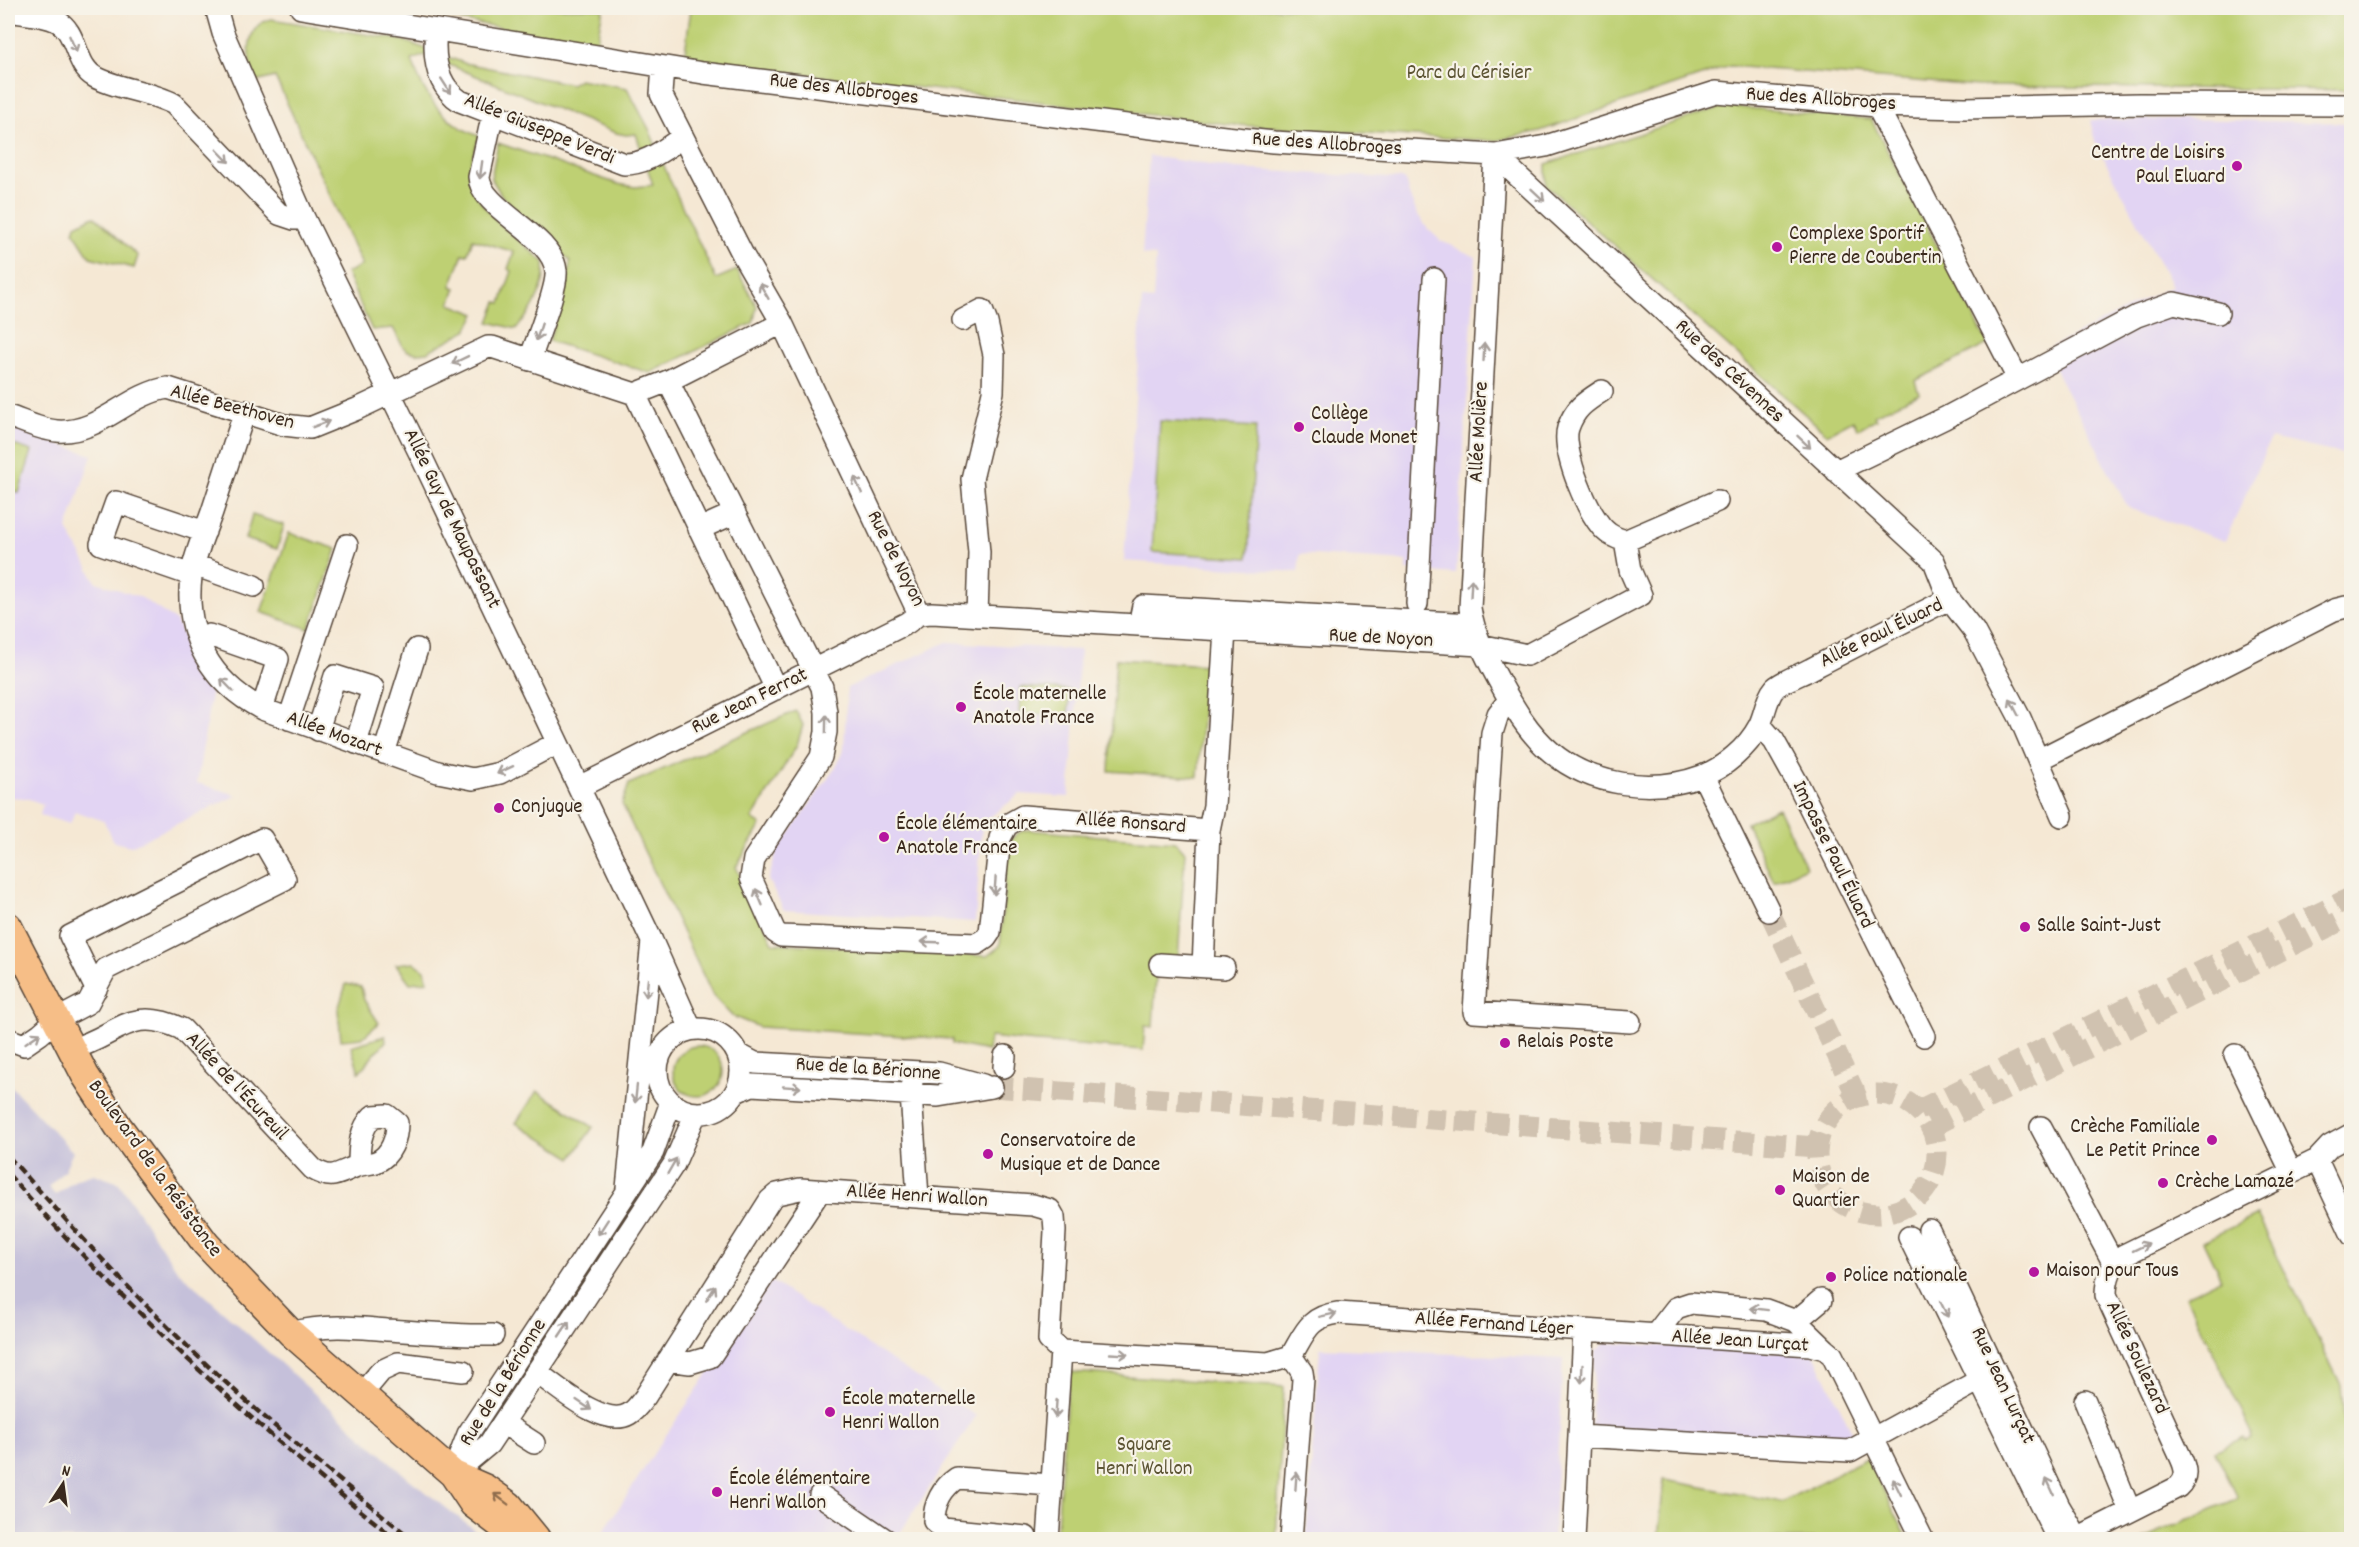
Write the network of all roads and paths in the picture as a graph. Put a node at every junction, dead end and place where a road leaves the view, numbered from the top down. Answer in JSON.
{"nodes":[{"id":1,"x":216,"y":8,"type":"edge"},
{"id":2,"x":301,"y":8,"type":"edge"},
{"id":3,"x":8,"y":11,"type":"edge"},
{"id":4,"x":436,"y":30,"type":"junction"},
{"id":5,"x":663,"y":67,"type":"junction"},
{"id":6,"x":2352,"y":105,"type":"edge"},
{"id":7,"x":1878,"y":106,"type":"junction"},
{"id":8,"x":493,"y":113,"type":"junction"},
{"id":9,"x":683,"y":136,"type":"junction"},
{"id":10,"x":1495,"y":155,"type":"junction"},
{"id":11,"x":304,"y":218,"type":"junction"},
{"id":12,"x":1434,"y":279,"type":"dead end"},
{"id":13,"x":2218,"y":313,"type":"dead end"},
{"id":14,"x":963,"y":320,"type":"dead end"},
{"id":15,"x":782,"y":323,"type":"junction"},
{"id":16,"x":530,"y":360,"type":"junction"},
{"id":17,"x":2018,"y":379,"type":"junction"},
{"id":18,"x":668,"y":381,"type":"junction"},
{"id":19,"x":1602,"y":391,"type":"dead end"},
{"id":20,"x":390,"y":393,"type":"junction"},
{"id":21,"x":634,"y":394,"type":"junction"},
{"id":22,"x":245,"y":411,"type":"junction"},
{"id":23,"x":8,"y":416,"type":"edge"},
{"id":24,"x":1836,"y":471,"type":"junction"},
{"id":25,"x":1717,"y":501,"type":"dead end"},
{"id":26,"x":735,"y":513,"type":"junction"},
{"id":27,"x":699,"y":529,"type":"junction"},
{"id":28,"x":205,"y":532,"type":"junction"},
{"id":29,"x":1625,"y":542,"type":"junction"},
{"id":30,"x":347,"y":545,"type":"dead end"},
{"id":31,"x":193,"y":570,"type":"junction"},
{"id":32,"x":254,"y":586,"type":"dead end"},
{"id":33,"x":1949,"y":598,"type":"junction"},
{"id":34,"x":1417,"y":604,"type":"dead end"},
{"id":35,"x":2352,"y":609,"type":"edge"},
{"id":36,"x":919,"y":614,"type":"junction"},
{"id":37,"x":977,"y":616,"type":"junction"},
{"id":38,"x":1472,"y":624,"type":"junction"},
{"id":39,"x":1140,"y":625,"type":"junction"},
{"id":40,"x":1225,"y":630,"type":"junction"},
{"id":41,"x":198,"y":639,"type":"junction"},
{"id":42,"x":1480,"y":645,"type":"junction"},
{"id":43,"x":417,"y":649,"type":"dead end"},
{"id":44,"x":814,"y":670,"type":"junction"},
{"id":45,"x":776,"y":689,"type":"junction"},
{"id":46,"x":1509,"y":700,"type":"junction"},
{"id":47,"x":262,"y":709,"type":"junction"},
{"id":48,"x":289,"y":719,"type":"junction"},
{"id":49,"x":1760,"y":725,"type":"junction"},
{"id":50,"x":318,"y":730,"type":"junction"},
{"id":51,"x":356,"y":743,"type":"junction"},
{"id":52,"x":557,"y":743,"type":"junction"},
{"id":53,"x":384,"y":753,"type":"junction"},
{"id":54,"x":2038,"y":760,"type":"junction"},
{"id":55,"x":1703,"y":776,"type":"junction"},
{"id":56,"x":579,"y":787,"type":"junction"},
{"id":57,"x":2062,"y":816,"type":"dead end"},
{"id":58,"x":1209,"y":830,"type":"junction"},
{"id":59,"x":1769,"y":911,"type":"tunnel mouth"},
{"id":60,"x":8,"y":926,"type":"edge"},
{"id":61,"x":652,"y":941,"type":"junction"},
{"id":62,"x":1161,"y":964,"type":"dead end"},
{"id":63,"x":1203,"y":967,"type":"junction"},
{"id":64,"x":1224,"y":968,"type":"dead end"},
{"id":65,"x":96,"y":989,"type":"junction"},
{"id":66,"x":56,"y":1020,"type":"junction"},
{"id":67,"x":1630,"y":1022,"type":"dead end"},
{"id":68,"x":691,"y":1029,"type":"junction"},
{"id":69,"x":1924,"y":1036,"type":"dead end"},
{"id":70,"x":8,"y":1039,"type":"edge"},
{"id":71,"x":71,"y":1049,"type":"junction"},
{"id":72,"x":738,"y":1054,"type":"junction"},
{"id":73,"x":2235,"y":1056,"type":"dead end"},
{"id":74,"x":912,"y":1072,"type":"junction"},
{"id":75,"x":736,"y":1092,"type":"junction"},
{"id":76,"x":911,"y":1094,"type":"junction"},
{"id":77,"x":671,"y":1102,"type":"junction"},
{"id":78,"x":696,"y":1113,"type":"junction"},
{"id":79,"x":2041,"y":1127,"type":"dead end"},
{"id":80,"x":2352,"y":1134,"type":"edge"},
{"id":81,"x":2317,"y":1160,"type":"junction"},
{"id":82,"x":359,"y":1165,"type":"dead end"},
{"id":83,"x":2292,"y":1173,"type":"junction"},
{"id":84,"x":627,"y":1191,"type":"junction"},
{"id":85,"x":820,"y":1191,"type":"junction"},
{"id":86,"x":918,"y":1197,"type":"junction"},
{"id":87,"x":2352,"y":1235,"type":"edge"},
{"id":88,"x":2114,"y":1264,"type":"junction"},
{"id":89,"x":1821,"y":1300,"type":"dead end"},
{"id":90,"x":1796,"y":1321,"type":"junction"},
{"id":91,"x":1584,"y":1330,"type":"junction"},
{"id":92,"x":291,"y":1333,"type":"junction"},
{"id":93,"x":492,"y":1335,"type":"dead end"},
{"id":94,"x":1655,"y":1335,"type":"junction"},
{"id":95,"x":1825,"y":1349,"type":"junction"},
{"id":96,"x":1060,"y":1351,"type":"junction"},
{"id":97,"x":1291,"y":1356,"type":"junction"},
{"id":98,"x":668,"y":1360,"type":"junction"},
{"id":99,"x":463,"y":1371,"type":"dead end"},
{"id":100,"x":536,"y":1372,"type":"junction"},
{"id":101,"x":1978,"y":1381,"type":"junction"},
{"id":102,"x":361,"y":1395,"type":"junction"},
{"id":103,"x":2085,"y":1401,"type":"dead end"},
{"id":104,"x":502,"y":1423,"type":"junction"},
{"id":105,"x":1579,"y":1436,"type":"junction"},
{"id":106,"x":1874,"y":1440,"type":"junction"},
{"id":107,"x":534,"y":1443,"type":"dead end"},
{"id":108,"x":453,"y":1474,"type":"junction"},
{"id":109,"x":1051,"y":1485,"type":"junction"},
{"id":110,"x":820,"y":1495,"type":"dead end"},
{"id":111,"x":2130,"y":1511,"type":"junction"},
{"id":112,"x":1026,"y":1538,"type":"dead end"},
{"id":113,"x":535,"y":1539,"type":"edge"},
{"id":114,"x":886,"y":1539,"type":"edge"},
{"id":115,"x":1048,"y":1539,"type":"edge"},
{"id":116,"x":1291,"y":1539,"type":"edge"},
{"id":117,"x":1574,"y":1539,"type":"edge"},
{"id":118,"x":1923,"y":1539,"type":"edge"},
{"id":119,"x":2072,"y":1539,"type":"edge"}],
"edges":[{"from":1,"to":11,"type":"street","name":"Allée Guy de Maupassant"},
{"from":2,"to":4,"type":"street","name":"Rue des Allobroges"},
{"from":3,"to":11,"type":"street","one_way":true},
{"from":4,"to":5,"type":"street","name":"Rue des Allobroges"},
{"from":4,"to":8,"type":"street","name":"Allée Giuseppe Verdi","one_way":true},
{"from":5,"to":9,"type":"street","name":"Rue de Noyon"},
{"from":5,"to":10,"type":"street","name":"Rue des Allobroges"},
{"from":6,"to":7,"type":"street","name":"Rue des Allobroges"},
{"from":7,"to":10,"type":"street","name":"Rue des Allobroges"},
{"from":7,"to":17,"type":"street"},
{"from":8,"to":9,"type":"street","name":"Allée Giuseppe Verdi"},
{"from":8,"to":16,"type":"street","one_way":true},
{"from":15,"to":9,"type":"street","name":"Rue de Noyon","one_way":true},
{"from":10,"to":24,"type":"street","name":"Rue des Cévennes","one_way":true},
{"from":38,"to":10,"type":"street","name":"Allée Molière","one_way":true},
{"from":11,"to":20,"type":"street","name":"Allée Guy de Maupassant"},
{"from":12,"to":34,"type":"street"},
{"from":13,"to":17,"type":"street"},
{"from":14,"to":37,"type":"street"},
{"from":15,"to":18,"type":"street"},
{"from":36,"to":15,"type":"street","name":"Rue de Noyon","one_way":true},
{"from":16,"to":20,"type":"street","name":"Allée Beethoven","one_way":true},
{"from":16,"to":21,"type":"street","name":"Allée Beethoven"},
{"from":17,"to":24,"type":"street"},
{"from":18,"to":21,"type":"street"},
{"from":18,"to":26,"type":"street"},
{"from":19,"to":29,"type":"street"},
{"from":22,"to":20,"type":"street","name":"Allée Beethoven","one_way":true},
{"from":20,"to":52,"type":"street","name":"Allée Guy de Maupassant"},
{"from":21,"to":27,"type":"street"},
{"from":22,"to":23,"type":"street","name":"Allée Beethoven"},
{"from":22,"to":28,"type":"street","name":"Allée Mozart"},
{"from":24,"to":33,"type":"street","name":"Rue des Cévennes"},
{"from":25,"to":29,"type":"street"},
{"from":26,"to":27,"type":"street"},
{"from":26,"to":44,"type":"street"},
{"from":27,"to":45,"type":"street"},
{"from":28,"to":31,"type":"street","name":"Allée Mozart"},
{"from":28,"to":31,"type":"street"},
{"from":29,"to":42,"type":"street","name":"Rue de Noyon"},
{"from":30,"to":48,"type":"street"},
{"from":31,"to":32,"type":"street"},
{"from":31,"to":41,"type":"street","name":"Allée Mozart"},
{"from":33,"to":49,"type":"street","name":"Allée Paul Éluard"},
{"from":54,"to":33,"type":"street","name":"Allée Paul Éluard","one_way":true},
{"from":35,"to":54,"type":"street"},
{"from":36,"to":37,"type":"street","name":"Rue de Noyon"},
{"from":36,"to":44,"type":"street","name":"Rue Jean Ferrat"},
{"from":37,"to":39,"type":"street","name":"Rue de Noyon"},
{"from":38,"to":39,"type":"street"},
{"from":38,"to":42,"type":"street","name":"Allée Molière"},
{"from":39,"to":40,"type":"street","name":"Rue de Noyon"},
{"from":40,"to":42,"type":"street","name":"Rue de Noyon"},
{"from":40,"to":58,"type":"street","name":"Allée Ronsard"},
{"from":47,"to":41,"type":"street","name":"Allée Mozart","one_way":true},
{"from":41,"to":47,"type":"street"},
{"from":42,"to":46,"type":"street","name":"Allée Molière"},
{"from":43,"to":53,"type":"street"},
{"from":44,"to":45,"type":"street","name":"Rue Jean Ferrat"},
{"from":58,"to":44,"type":"street","name":"Allée Ronsard","one_way":true},
{"from":45,"to":56,"type":"street","name":"Rue Jean Ferrat"},
{"from":46,"to":55,"type":"street","name":"Allée Paul Éluard"},
{"from":46,"to":67,"type":"street"},
{"from":47,"to":48,"type":"street","name":"Allée Mozart"},
{"from":48,"to":50,"type":"street","name":"Allée Mozart"},
{"from":49,"to":55,"type":"street","name":"Allée Paul Éluard"},
{"from":49,"to":69,"type":"street","name":"Impasse Paul Éluard"},
{"from":50,"to":51,"type":"street","name":"Allée Mozart"},
{"from":50,"to":51,"type":"street"},
{"from":51,"to":53,"type":"street","name":"Allée Mozart"},
{"from":52,"to":53,"type":"street","name":"Allée Mozart","one_way":true},
{"from":52,"to":56,"type":"street","name":"Allée Guy de Maupassant"},
{"from":54,"to":57,"type":"street","name":"Allée Paul Éluard"},
{"from":55,"to":59,"type":"street"},
{"from":56,"to":61,"type":"street","name":"Allée Guy de Maupassant"},
{"from":58,"to":63,"type":"street"},
{"from":60,"to":66,"type":"main road","name":"Boulevard de la Résistance"},
{"from":61,"to":68,"type":"street","name":"Allée Guy de Maupassant"},
{"from":61,"to":84,"type":"street","one_way":true},
{"from":62,"to":63,"type":"street"},
{"from":63,"to":64,"type":"street"},
{"from":65,"to":65,"type":"street"},
{"from":65,"to":66,"type":"street"},
{"from":70,"to":66,"type":"street","one_way":true},
{"from":66,"to":71,"type":"main road","name":"Boulevard de la Résistance"},
{"from":68,"to":72,"type":"street"},
{"from":68,"to":77,"type":"street"},
{"from":71,"to":82,"type":"street","name":"Allée de l'Écureuil"},
{"from":71,"to":92,"type":"main road","name":"Boulevard de la Résistance"},
{"from":72,"to":74,"type":"street","name":"Rue de la Bérionne"},
{"from":72,"to":75,"type":"street"},
{"from":73,"to":83,"type":"street"},
{"from":74,"to":76,"type":"street"},
{"from":74,"to":76,"type":"street","name":"Rue de la Bérionne"},
{"from":75,"to":76,"type":"street","name":"Rue de la Bérionne","one_way":true},
{"from":75,"to":78,"type":"street"},
{"from":76,"to":86,"type":"street"},
{"from":77,"to":78,"type":"street"},
{"from":77,"to":84,"type":"street","name":"Rue de la Bérionne"},
{"from":100,"to":78,"type":"street","name":"Rue de la Bérionne","one_way":true},
{"from":79,"to":88,"type":"street"},
{"from":80,"to":81,"type":"street"},
{"from":81,"to":83,"type":"street"},
{"from":81,"to":87,"type":"street"},
{"from":88,"to":83,"type":"street","one_way":true},
{"from":84,"to":108,"type":"street","name":"Rue de la Bérionne","one_way":true},
{"from":85,"to":86,"type":"street","name":"Allée Henri Wallon"},
{"from":98,"to":85,"type":"street","name":"Allée Henri Wallon","one_way":true},
{"from":85,"to":98,"type":"street"},
{"from":86,"to":96,"type":"street","name":"Allée Henri Wallon"},
{"from":88,"to":111,"type":"street","name":"Allée Soulezard"},
{"from":89,"to":90,"type":"street"},
{"from":90,"to":94,"type":"street","one_way":true},
{"from":90,"to":95,"type":"street"},
{"from":91,"to":94,"type":"street","name":"Allée Jean Lurçat"},
{"from":97,"to":91,"type":"street","name":"Allée Fernand Léger","one_way":true},
{"from":91,"to":105,"type":"street","name":"Allée Fernand Léger","one_way":true},
{"from":92,"to":93,"type":"street"},
{"from":92,"to":102,"type":"main road","name":"Boulevard de la Résistance"},
{"from":94,"to":95,"type":"street","name":"Allée Jean Lurçat"},
{"from":95,"to":106,"type":"street","name":"Allée Jean Lurçat"},
{"from":96,"to":97,"type":"street","one_way":true},
{"from":96,"to":109,"type":"street","one_way":true},
{"from":116,"to":97,"type":"street","one_way":true},
{"from":100,"to":98,"type":"street","name":"Allée Henri Wallon","one_way":true},
{"from":99,"to":102,"type":"street"},
{"from":100,"to":104,"type":"street","name":"Rue de la Bérionne"},
{"from":101,"to":106,"type":"street"},
{"from":101,"to":119,"type":"street","name":"Rue Jean Lurçat"},
{"from":119,"to":101,"type":"street","name":"Rue Jean Lurçat","one_way":true},
{"from":102,"to":108,"type":"main road","name":"Boulevard de la Résistance"},
{"from":103,"to":111,"type":"street"},
{"from":104,"to":107,"type":"street"},
{"from":104,"to":108,"type":"street","name":"Rue de la Bérionne"},
{"from":105,"to":106,"type":"street"},
{"from":105,"to":117,"type":"street","name":"Allée Fernand Léger"},
{"from":118,"to":106,"type":"street","name":"Allée Jean Lurçat","one_way":true},
{"from":108,"to":113,"type":"main road","name":"Boulevard de la Résistance"},
{"from":109,"to":112,"type":"street"},
{"from":109,"to":115,"type":"street"},
{"from":110,"to":114,"type":"street"},
{"from":111,"to":119,"type":"street","name":"Allée Soulezard"}]}
